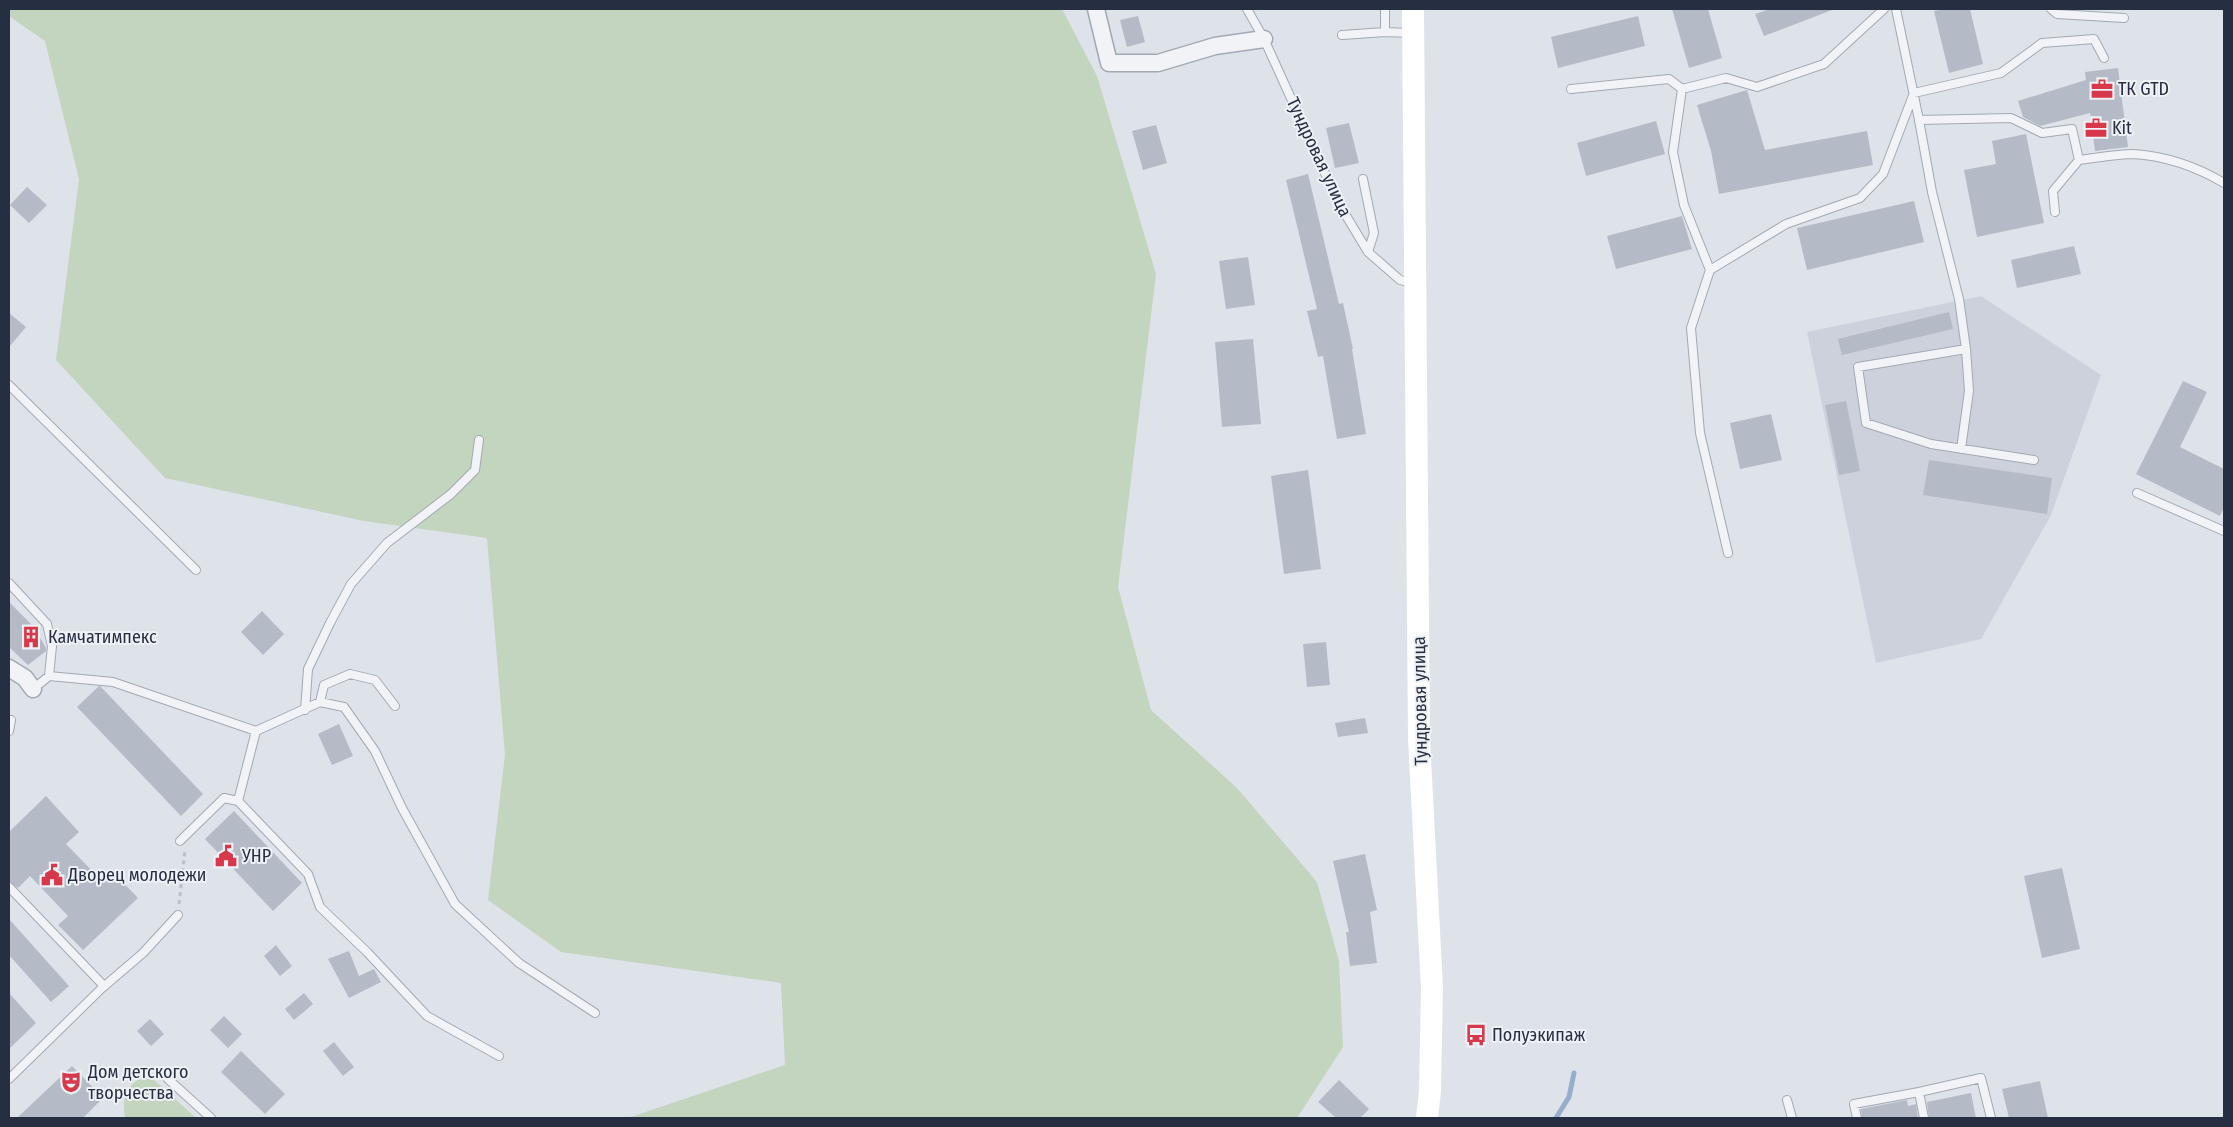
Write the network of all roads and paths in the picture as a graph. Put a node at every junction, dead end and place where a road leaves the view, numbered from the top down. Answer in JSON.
{"nodes":[{"id":1,"x":1096,"y":9,"type":"edge"},
{"id":2,"x":1247,"y":9,"type":"edge"},
{"id":3,"x":1385,"y":9,"type":"edge"},
{"id":4,"x":1413,"y":9,"type":"edge"},
{"id":5,"x":1884,"y":9,"type":"edge"},
{"id":6,"x":1896,"y":9,"type":"edge"},
{"id":7,"x":2051,"y":9,"type":"edge"},
{"id":8,"x":2124,"y":18,"type":"dead end"},
{"id":9,"x":1385,"y":32,"type":"junction"},
{"id":10,"x":1413,"y":33,"type":"junction"},
{"id":11,"x":1342,"y":35,"type":"dead end"},
{"id":12,"x":1264,"y":39,"type":"junction"},
{"id":13,"x":2104,"y":58,"type":"dead end"},
{"id":14,"x":1571,"y":89,"type":"dead end"},
{"id":15,"x":1682,"y":89,"type":"junction"},
{"id":16,"x":1914,"y":93,"type":"junction"},
{"id":17,"x":1920,"y":120,"type":"junction"},
{"id":18,"x":2079,"y":160,"type":"junction"},
{"id":19,"x":1363,"y":179,"type":"dead end"},
{"id":20,"x":2224,"y":183,"type":"edge"},
{"id":21,"x":2055,"y":212,"type":"dead end"},
{"id":22,"x":1368,"y":252,"type":"junction"},
{"id":23,"x":1710,"y":270,"type":"junction"},
{"id":24,"x":1416,"y":284,"type":"junction"},
{"id":25,"x":1966,"y":349,"type":"junction"},
{"id":26,"x":9,"y":385,"type":"edge"},
{"id":27,"x":478,"y":440,"type":"dead end"},
{"id":28,"x":1961,"y":449,"type":"junction"},
{"id":29,"x":2034,"y":460,"type":"dead end"},
{"id":30,"x":2137,"y":493,"type":"dead end"},
{"id":31,"x":2224,"y":531,"type":"edge"},
{"id":32,"x":1728,"y":553,"type":"dead end"},
{"id":33,"x":196,"y":570,"type":"dead end"},
{"id":34,"x":9,"y":583,"type":"edge"},
{"id":35,"x":9,"y":668,"type":"edge"},
{"id":36,"x":49,"y":676,"type":"junction"},
{"id":37,"x":33,"y":690,"type":"joint"},
{"id":38,"x":320,"y":702,"type":"junction"},
{"id":39,"x":394,"y":706,"type":"dead end"},
{"id":40,"x":305,"y":710,"type":"junction"},
{"id":41,"x":11,"y":720,"type":"dead end"},
{"id":42,"x":9,"y":731,"type":"edge"},
{"id":43,"x":256,"y":731,"type":"junction"},
{"id":44,"x":238,"y":801,"type":"junction"},
{"id":45,"x":182,"y":844,"type":"joint"},
{"id":46,"x":9,"y":887,"type":"edge"},
{"id":47,"x":178,"y":915,"type":"joint"},
{"id":48,"x":104,"y":986,"type":"junction"},
{"id":49,"x":595,"y":1014,"type":"dead end"},
{"id":50,"x":499,"y":1056,"type":"dead end"},
{"id":51,"x":9,"y":1079,"type":"edge"},
{"id":52,"x":168,"y":1079,"type":"dead end"},
{"id":53,"x":1919,"y":1092,"type":"junction"},
{"id":54,"x":1788,"y":1100,"type":"dead end"},
{"id":55,"x":211,"y":1118,"type":"edge"},
{"id":56,"x":1427,"y":1118,"type":"edge"},
{"id":57,"x":1792,"y":1118,"type":"edge"},
{"id":58,"x":1857,"y":1118,"type":"edge"},
{"id":59,"x":1924,"y":1118,"type":"edge"},
{"id":60,"x":1991,"y":1118,"type":"edge"}],
"edges":[{"from":1,"to":12,"type":"street"},
{"from":2,"to":12,"type":"lane","name":"Тундровая улица"},
{"from":3,"to":9,"type":"lane"},
{"from":4,"to":10,"type":"main road","name":"Тундровая улица"},
{"from":5,"to":15,"type":"lane"},
{"from":6,"to":16,"type":"lane"},
{"from":7,"to":8,"type":"lane"},
{"from":9,"to":10,"type":"lane"},
{"from":9,"to":11,"type":"lane"},
{"from":10,"to":24,"type":"main road","name":"Тундровая улица"},
{"from":12,"to":22,"type":"lane","name":"Тундровая улица"},
{"from":13,"to":16,"type":"lane"},
{"from":14,"to":15,"type":"lane"},
{"from":15,"to":23,"type":"lane"},
{"from":16,"to":17,"type":"lane"},
{"from":16,"to":23,"type":"lane"},
{"from":17,"to":18,"type":"lane"},
{"from":17,"to":25,"type":"lane"},
{"from":18,"to":20,"type":"lane"},
{"from":18,"to":21,"type":"lane"},
{"from":19,"to":22,"type":"lane"},
{"from":22,"to":24,"type":"lane","name":"Тундровая улица"},
{"from":23,"to":32,"type":"lane"},
{"from":24,"to":56,"type":"main road","name":"Тундровая улица"},
{"from":25,"to":28,"type":"lane"},
{"from":25,"to":28,"type":"lane"},
{"from":26,"to":33,"type":"lane"},
{"from":27,"to":40,"type":"lane"},
{"from":28,"to":29,"type":"lane"},
{"from":30,"to":31,"type":"lane"},
{"from":34,"to":36,"type":"lane"},
{"from":35,"to":37,"type":"street"},
{"from":36,"to":37,"type":"lane"},
{"from":36,"to":43,"type":"lane"},
{"from":38,"to":39,"type":"lane"},
{"from":38,"to":40,"type":"lane"},
{"from":38,"to":49,"type":"lane"},
{"from":40,"to":43,"type":"lane"},
{"from":41,"to":42,"type":"lane"},
{"from":43,"to":44,"type":"lane"},
{"from":44,"to":45,"type":"lane"},
{"from":44,"to":50,"type":"lane"},
{"from":45,"to":47,"type":"path"},
{"from":46,"to":48,"type":"lane"},
{"from":47,"to":48,"type":"lane"},
{"from":48,"to":51,"type":"lane"},
{"from":52,"to":55,"type":"lane"},
{"from":53,"to":58,"type":"lane"},
{"from":53,"to":59,"type":"lane"},
{"from":53,"to":60,"type":"lane"},
{"from":54,"to":57,"type":"lane"}]}
